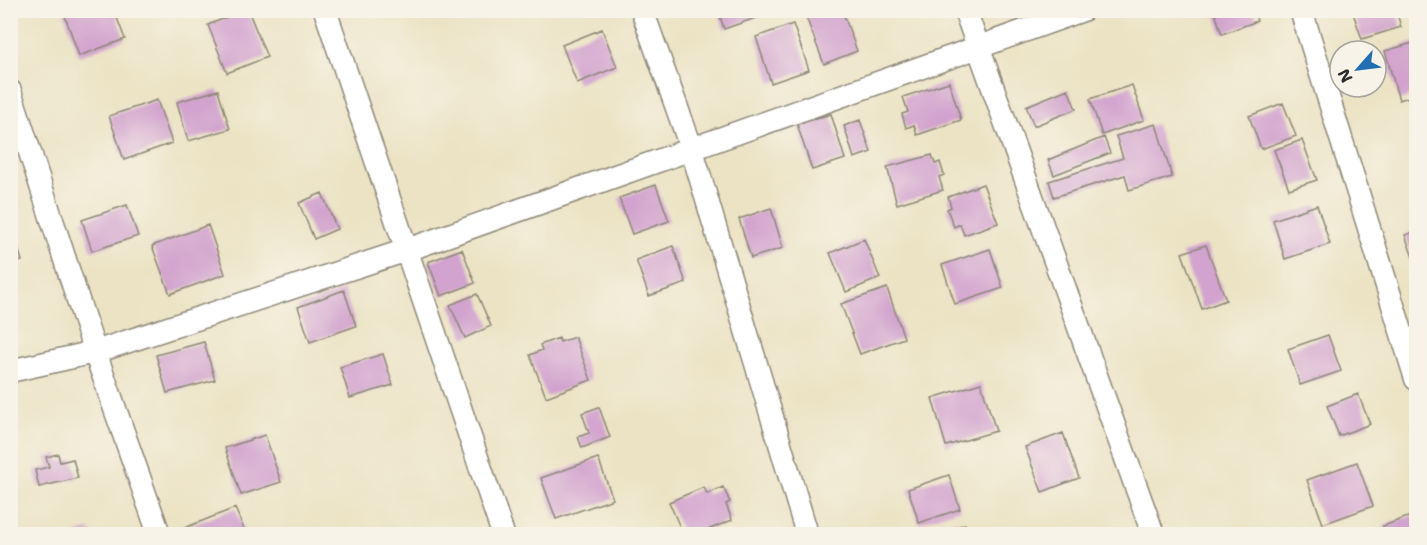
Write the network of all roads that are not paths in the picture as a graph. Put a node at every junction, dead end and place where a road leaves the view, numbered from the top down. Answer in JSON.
{"nodes":[{"id":1,"x":325,"y":10,"type":"edge"},
{"id":2,"x":642,"y":10,"type":"edge"},
{"id":3,"x":965,"y":10,"type":"edge"},
{"id":4,"x":1083,"y":10,"type":"edge"},
{"id":5,"x":1301,"y":10,"type":"edge"},
{"id":6,"x":978,"y":48,"type":"junction"},
{"id":7,"x":10,"y":91,"type":"edge"},
{"id":8,"x":692,"y":150,"type":"junction"},
{"id":9,"x":407,"y":250,"type":"junction"},
{"id":10,"x":95,"y":352,"type":"junction"},
{"id":11,"x":10,"y":371,"type":"edge"},
{"id":12,"x":1416,"y":379,"type":"edge"},
{"id":13,"x":159,"y":534,"type":"edge"},
{"id":14,"x":503,"y":534,"type":"edge"},
{"id":15,"x":807,"y":534,"type":"edge"},
{"id":16,"x":1153,"y":534,"type":"edge"}],
"edges":[{"from":1,"to":9,"type":"street"},
{"from":2,"to":8,"type":"street"},
{"from":3,"to":6,"type":"street"},
{"from":4,"to":6,"type":"street"},
{"from":5,"to":12,"type":"street"},
{"from":6,"to":8,"type":"street"},
{"from":6,"to":16,"type":"street"},
{"from":7,"to":10,"type":"street"},
{"from":8,"to":9,"type":"street"},
{"from":8,"to":15,"type":"street"},
{"from":9,"to":10,"type":"street"},
{"from":9,"to":14,"type":"street"},
{"from":10,"to":11,"type":"street"},
{"from":10,"to":13,"type":"street"}]}
